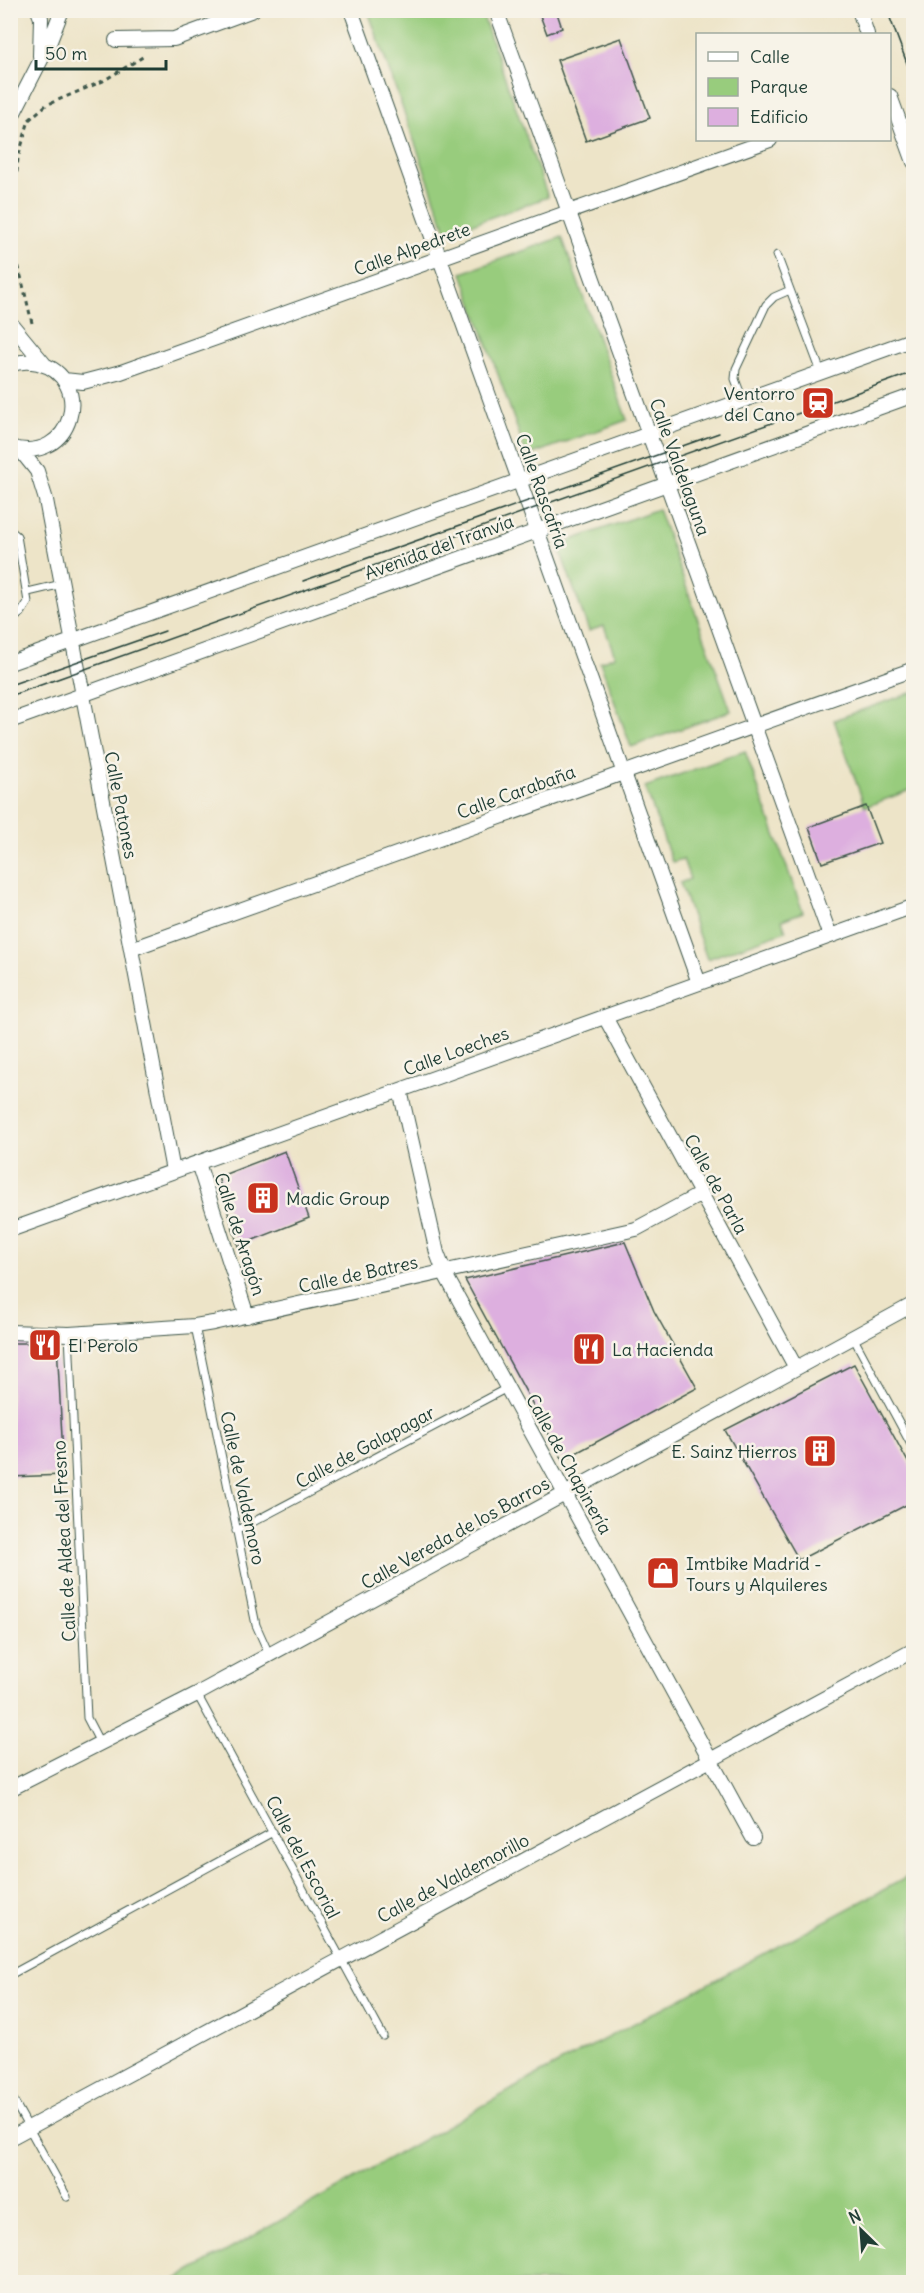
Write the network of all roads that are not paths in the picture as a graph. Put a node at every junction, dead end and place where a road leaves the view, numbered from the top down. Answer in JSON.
{"nodes":[{"id":1,"x":38,"y":10,"type":"edge"},
{"id":2,"x":62,"y":10,"type":"edge"},
{"id":3,"x":253,"y":10,"type":"edge"},
{"id":4,"x":351,"y":10,"type":"edge"},
{"id":5,"x":496,"y":10,"type":"edge"},
{"id":6,"x":859,"y":10,"type":"edge"},
{"id":7,"x":867,"y":33,"type":"edge"},
{"id":8,"x":116,"y":40,"type":"dead end"},
{"id":9,"x":39,"y":65,"type":"junction"},
{"id":10,"x":891,"y":99,"type":"edge"},
{"id":11,"x":10,"y":120,"type":"edge"},
{"id":12,"x":767,"y":141,"type":"edge"},
{"id":13,"x":914,"y":162,"type":"edge"},
{"id":14,"x":569,"y":212,"type":"junction"},
{"id":15,"x":777,"y":255,"type":"dead end"},
{"id":16,"x":440,"y":258,"type":"junction"},
{"id":17,"x":790,"y":290,"type":"junction"},
{"id":18,"x":11,"y":324,"type":"edge"},
{"id":19,"x":914,"y":339,"type":"edge"},
{"id":20,"x":10,"y":365,"type":"edge"},
{"id":21,"x":45,"y":365,"type":"junction"},
{"id":22,"x":821,"y":372,"type":"junction"},
{"id":23,"x":64,"y":380,"type":"junction"},
{"id":24,"x":914,"y":395,"type":"edge"},
{"id":25,"x":743,"y":400,"type":"junction"},
{"id":26,"x":649,"y":434,"type":"junction"},
{"id":27,"x":16,"y":449,"type":"edge"},
{"id":28,"x":519,"y":481,"type":"junction"},
{"id":29,"x":667,"y":484,"type":"junction"},
{"id":30,"x":10,"y":530,"type":"edge"},
{"id":31,"x":537,"y":531,"type":"junction"},
{"id":32,"x":62,"y":584,"type":"junction"},
{"id":33,"x":28,"y":592,"type":"junction"},
{"id":34,"x":10,"y":621,"type":"edge"},
{"id":35,"x":72,"y":641,"type":"junction"},
{"id":36,"x":10,"y":663,"type":"edge"},
{"id":37,"x":914,"y":669,"type":"edge"},
{"id":38,"x":82,"y":696,"type":"junction"},
{"id":39,"x":10,"y":721,"type":"edge"},
{"id":40,"x":754,"y":726,"type":"junction"},
{"id":41,"x":624,"y":772,"type":"junction"},
{"id":42,"x":914,"y":906,"type":"edge"},
{"id":43,"x":830,"y":936,"type":"junction"},
{"id":44,"x":131,"y":949,"type":"junction"},
{"id":45,"x":699,"y":983,"type":"junction"},
{"id":46,"x":605,"y":1017,"type":"junction"},
{"id":47,"x":400,"y":1090,"type":"junction"},
{"id":48,"x":198,"y":1163,"type":"junction"},
{"id":49,"x":173,"y":1171,"type":"junction"},
{"id":50,"x":701,"y":1194,"type":"junction"},
{"id":51,"x":10,"y":1230,"type":"edge"},
{"id":52,"x":445,"y":1274,"type":"junction"},
{"id":53,"x":914,"y":1304,"type":"edge"},
{"id":54,"x":247,"y":1316,"type":"junction"},
{"id":55,"x":195,"y":1326,"type":"junction"},
{"id":56,"x":10,"y":1332,"type":"edge"},
{"id":57,"x":69,"y":1334,"type":"junction"},
{"id":58,"x":853,"y":1337,"type":"junction"},
{"id":59,"x":796,"y":1368,"type":"junction"},
{"id":60,"x":507,"y":1388,"type":"junction"},
{"id":61,"x":914,"y":1450,"type":"edge"},
{"id":62,"x":565,"y":1494,"type":"junction"},
{"id":63,"x":236,"y":1531,"type":"junction"},
{"id":64,"x":914,"y":1650,"type":"edge"},
{"id":65,"x":269,"y":1654,"type":"junction"},
{"id":66,"x":197,"y":1694,"type":"junction"},
{"id":67,"x":100,"y":1743,"type":"junction"},
{"id":68,"x":710,"y":1760,"type":"junction"},
{"id":69,"x":10,"y":1789,"type":"edge"},
{"id":70,"x":273,"y":1832,"type":"junction"},
{"id":71,"x":753,"y":1838,"type":"dead end"},
{"id":72,"x":341,"y":1959,"type":"junction"},
{"id":73,"x":10,"y":1975,"type":"edge"},
{"id":74,"x":383,"y":2036,"type":"dead end"},
{"id":75,"x":10,"y":2094,"type":"edge"},
{"id":76,"x":29,"y":2128,"type":"junction"},
{"id":77,"x":10,"y":2138,"type":"edge"},
{"id":78,"x":67,"y":2197,"type":"dead end"}],
"edges":[{"from":1,"to":9,"type":"street"},
{"from":2,"to":9,"type":"street"},
{"from":3,"to":8,"type":"street"},
{"from":4,"to":16,"type":"street","name":"Calle Rascafría"},
{"from":5,"to":14,"type":"street","name":"Calle Valdelaguna"},
{"from":6,"to":7,"type":"street"},
{"from":9,"to":11,"type":"street"},
{"from":10,"to":13,"type":"street"},
{"from":12,"to":14,"type":"street","name":"Calle Alpedrete"},
{"from":14,"to":16,"type":"street","name":"Calle Alpedrete"},
{"from":14,"to":26,"type":"street","name":"Calle Valdelaguna"},
{"from":15,"to":17,"type":"lane"},
{"from":16,"to":23,"type":"street","name":"Calle Alpedrete"},
{"from":16,"to":28,"type":"street","name":"Calle Rascafría"},
{"from":17,"to":22,"type":"lane"},
{"from":17,"to":25,"type":"lane"},
{"from":18,"to":21,"type":"street"},
{"from":19,"to":22,"type":"street","name":"Avenida del Tranvía"},
{"from":20,"to":21,"type":"street"},
{"from":21,"to":23,"type":"street"},
{"from":22,"to":25,"type":"street","name":"Avenida del Tranvía"},
{"from":23,"to":27,"type":"street"},
{"from":24,"to":29,"type":"street","name":"Avenida del Tranvía"},
{"from":25,"to":26,"type":"street","name":"Avenida del Tranvía"},
{"from":26,"to":28,"type":"street","name":"Avenida del Tranvía"},
{"from":26,"to":29,"type":"street","name":"Calle Valdelaguna"},
{"from":27,"to":32,"type":"street","name":"Calle Patones"},
{"from":28,"to":31,"type":"street","name":"Calle Rascafría"},
{"from":28,"to":35,"type":"street","name":"Avenida del Tranvía"},
{"from":29,"to":31,"type":"street","name":"Avenida del Tranvía"},
{"from":29,"to":40,"type":"street","name":"Calle Valdelaguna"},
{"from":30,"to":33,"type":"lane"},
{"from":31,"to":38,"type":"street","name":"Avenida del Tranvía"},
{"from":31,"to":41,"type":"street","name":"Calle Rascafría"},
{"from":32,"to":33,"type":"lane"},
{"from":32,"to":35,"type":"street","name":"Calle Patones"},
{"from":33,"to":34,"type":"lane"},
{"from":35,"to":36,"type":"street","name":"Avenida del Tranvía"},
{"from":35,"to":38,"type":"street","name":"Calle Patones"},
{"from":37,"to":40,"type":"street","name":"Calle Carabaña"},
{"from":38,"to":39,"type":"street","name":"Avenida del Tranvía"},
{"from":38,"to":44,"type":"street","name":"Calle Patones"},
{"from":40,"to":41,"type":"street","name":"Calle Carabaña"},
{"from":40,"to":43,"type":"street","name":"Calle Valdelaguna"},
{"from":41,"to":44,"type":"street","name":"Calle Carabaña"},
{"from":41,"to":45,"type":"street","name":"Calle Rascafría"},
{"from":42,"to":43,"type":"street","name":"Calle Loeches"},
{"from":43,"to":45,"type":"street","name":"Calle Loeches"},
{"from":44,"to":49,"type":"street","name":"Calle Patones"},
{"from":45,"to":46,"type":"street","name":"Calle Loeches"},
{"from":46,"to":47,"type":"street","name":"Calle Loeches"},
{"from":46,"to":50,"type":"street","name":"Calle de Parla"},
{"from":47,"to":48,"type":"street","name":"Calle Loeches"},
{"from":47,"to":52,"type":"street","name":"Calle de Chapinería"},
{"from":48,"to":49,"type":"street","name":"Calle Loeches"},
{"from":48,"to":54,"type":"street","name":"Calle de Aragón"},
{"from":49,"to":51,"type":"street","name":"Calle Loeches"},
{"from":50,"to":52,"type":"street","name":"Calle de Batres"},
{"from":50,"to":59,"type":"street","name":"Calle de Parla"},
{"from":52,"to":54,"type":"street","name":"Calle de Batres"},
{"from":52,"to":60,"type":"street","name":"Calle de Chapinería"},
{"from":53,"to":58,"type":"street","name":"Calle Vereda de los Barros"},
{"from":54,"to":55,"type":"street","name":"Calle de Batres"},
{"from":55,"to":57,"type":"street","name":"Calle de Batres"},
{"from":55,"to":63,"type":"lane","name":"Calle de Valdemoro"},
{"from":56,"to":57,"type":"street","name":"Calle de Batres"},
{"from":57,"to":67,"type":"lane","name":"Calle de Aldea del Fresno"},
{"from":58,"to":59,"type":"street","name":"Calle Vereda de los Barros"},
{"from":58,"to":61,"type":"lane"},
{"from":59,"to":62,"type":"street","name":"Calle Vereda de los Barros"},
{"from":60,"to":62,"type":"street","name":"Calle de Chapinería"},
{"from":60,"to":63,"type":"lane","name":"Calle de Galapagar"},
{"from":62,"to":65,"type":"street","name":"Calle Vereda de los Barros"},
{"from":62,"to":68,"type":"street","name":"Calle de Chapinería"},
{"from":63,"to":65,"type":"lane","name":"Calle de Valdemoro"},
{"from":64,"to":68,"type":"street","name":"Calle de Valdemorillo"},
{"from":65,"to":66,"type":"street","name":"Calle Vereda de los Barros"},
{"from":66,"to":67,"type":"street","name":"Calle Vereda de los Barros"},
{"from":66,"to":70,"type":"lane","name":"Calle del Escorial"},
{"from":67,"to":69,"type":"street","name":"Calle Vereda de los Barros"},
{"from":68,"to":71,"type":"street","name":"Calle de Chapinería"},
{"from":68,"to":72,"type":"street","name":"Calle de Valdemorillo"},
{"from":70,"to":72,"type":"lane","name":"Calle del Escorial"},
{"from":70,"to":73,"type":"lane"},
{"from":72,"to":74,"type":"lane","name":"Calle del Escorial"},
{"from":72,"to":76,"type":"street","name":"Calle de Valdemorillo"},
{"from":75,"to":76,"type":"lane"},
{"from":76,"to":77,"type":"street","name":"Calle de Valdemorillo"},
{"from":76,"to":78,"type":"lane"}]}
